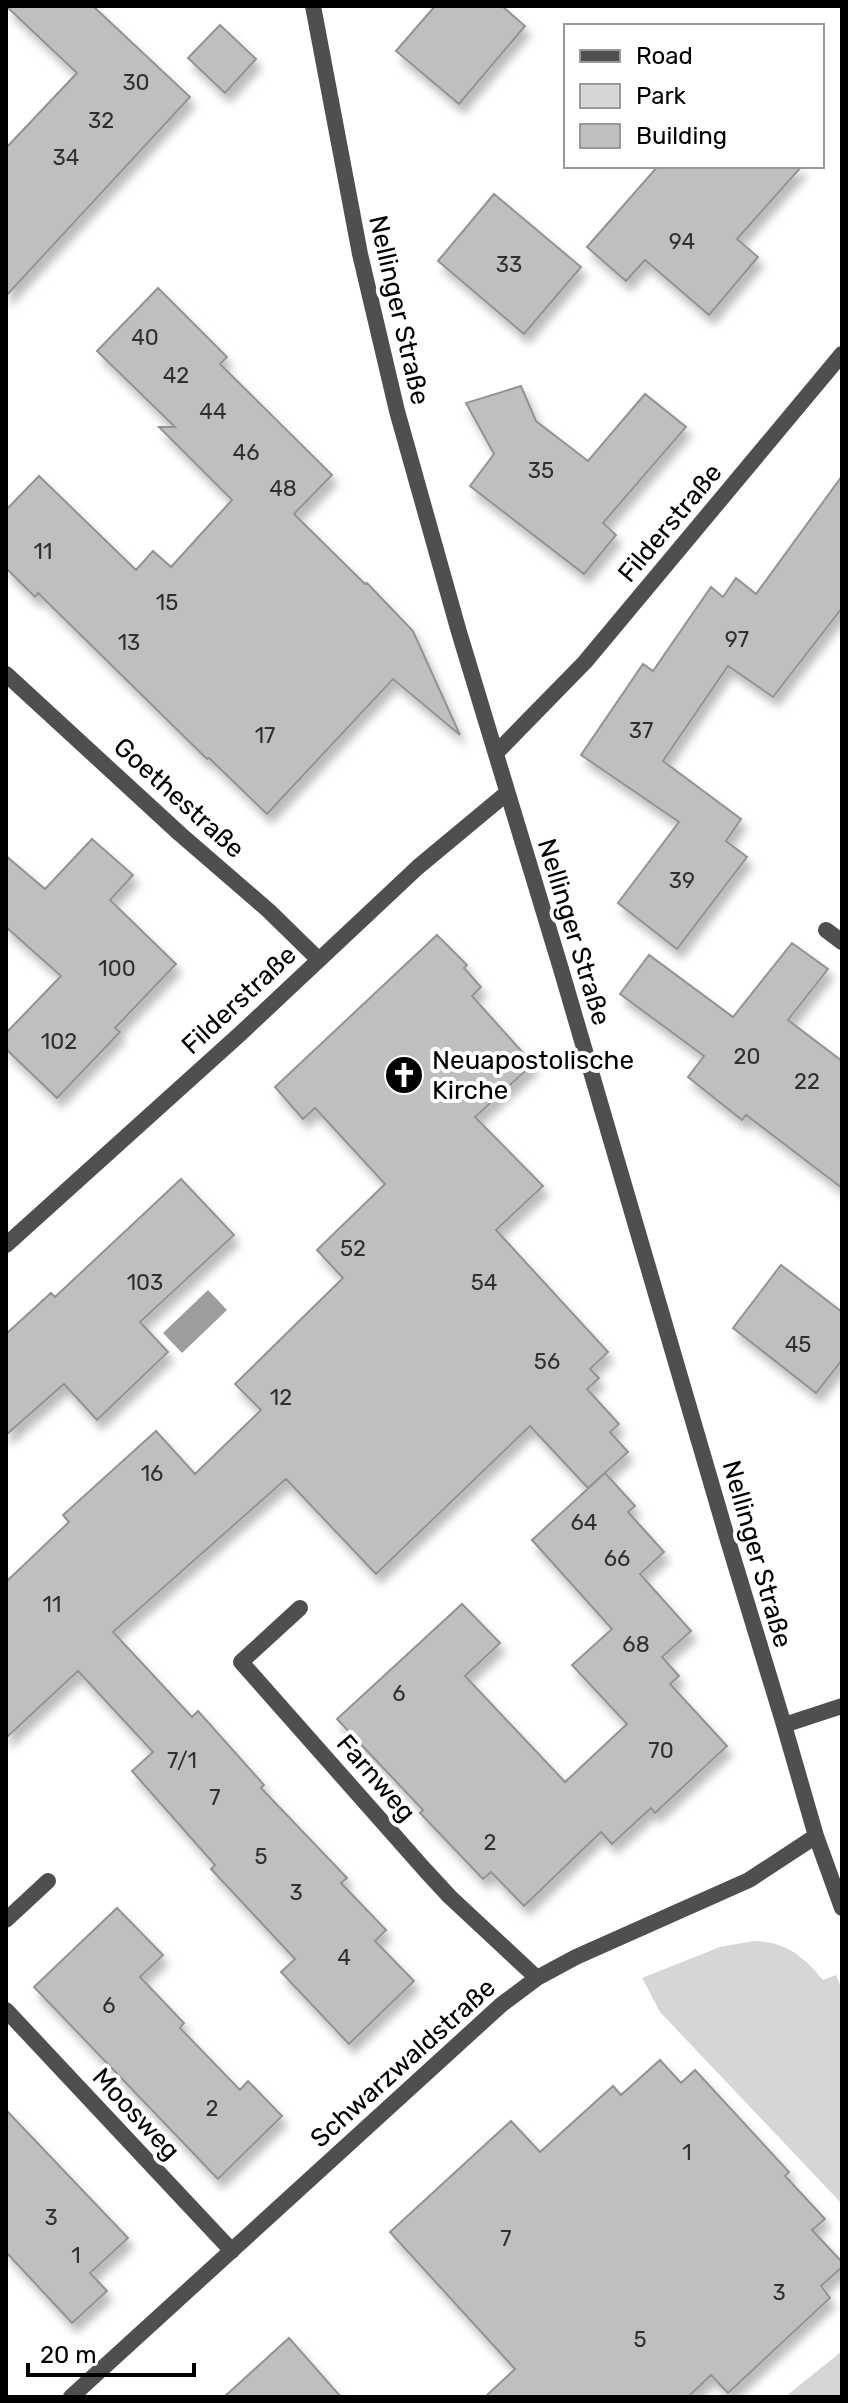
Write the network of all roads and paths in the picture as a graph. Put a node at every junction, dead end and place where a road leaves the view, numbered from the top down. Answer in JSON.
{"nodes":[{"id":1,"x":313,"y":6,"type":"edge"},
{"id":2,"x":842,"y":354,"type":"edge"},
{"id":3,"x":6,"y":674,"type":"edge"},
{"id":4,"x":496,"y":753,"type":"junction"},
{"id":5,"x":507,"y":793,"type":"junction"},
{"id":6,"x":826,"y":930,"type":"dead end"},
{"id":7,"x":842,"y":942,"type":"edge"},
{"id":8,"x":318,"y":959,"type":"junction"},
{"id":9,"x":6,"y":1245,"type":"edge"},
{"id":10,"x":300,"y":1608,"type":"dead end"},
{"id":11,"x":842,"y":1706,"type":"edge"},
{"id":12,"x":784,"y":1725,"type":"junction"},
{"id":13,"x":816,"y":1836,"type":"junction"},
{"id":14,"x":48,"y":1881,"type":"dead end"},
{"id":15,"x":842,"y":1908,"type":"edge"},
{"id":16,"x":6,"y":1920,"type":"edge"},
{"id":17,"x":537,"y":1978,"type":"junction"},
{"id":18,"x":6,"y":2010,"type":"edge"},
{"id":19,"x":232,"y":2251,"type":"junction"},
{"id":20,"x":71,"y":2397,"type":"edge"}],
"edges":[{"from":1,"to":4,"type":"street","name":"Nellinger Straße"},
{"from":2,"to":4,"type":"street","name":"Filderstraße"},
{"from":3,"to":8,"type":"street","name":"Goethestraße"},
{"from":4,"to":5,"type":"street","name":"Nellinger Straße"},
{"from":5,"to":8,"type":"street","name":"Filderstraße"},
{"from":5,"to":12,"type":"street","name":"Nellinger Straße"},
{"from":6,"to":7,"type":"street"},
{"from":8,"to":9,"type":"street","name":"Filderstraße"},
{"from":10,"to":17,"type":"street","name":"Farnweg"},
{"from":11,"to":12,"type":"street"},
{"from":12,"to":13,"type":"street","name":"Nellinger Straße"},
{"from":13,"to":15,"type":"street","name":"Nellinger Straße"},
{"from":13,"to":17,"type":"street","name":"Schwarzwaldstraße"},
{"from":14,"to":16,"type":"street"},
{"from":17,"to":19,"type":"street","name":"Schwarzwaldstraße"},
{"from":18,"to":19,"type":"street","name":"Moosweg"},
{"from":19,"to":20,"type":"street","name":"Schwarzwaldstraße"}]}
